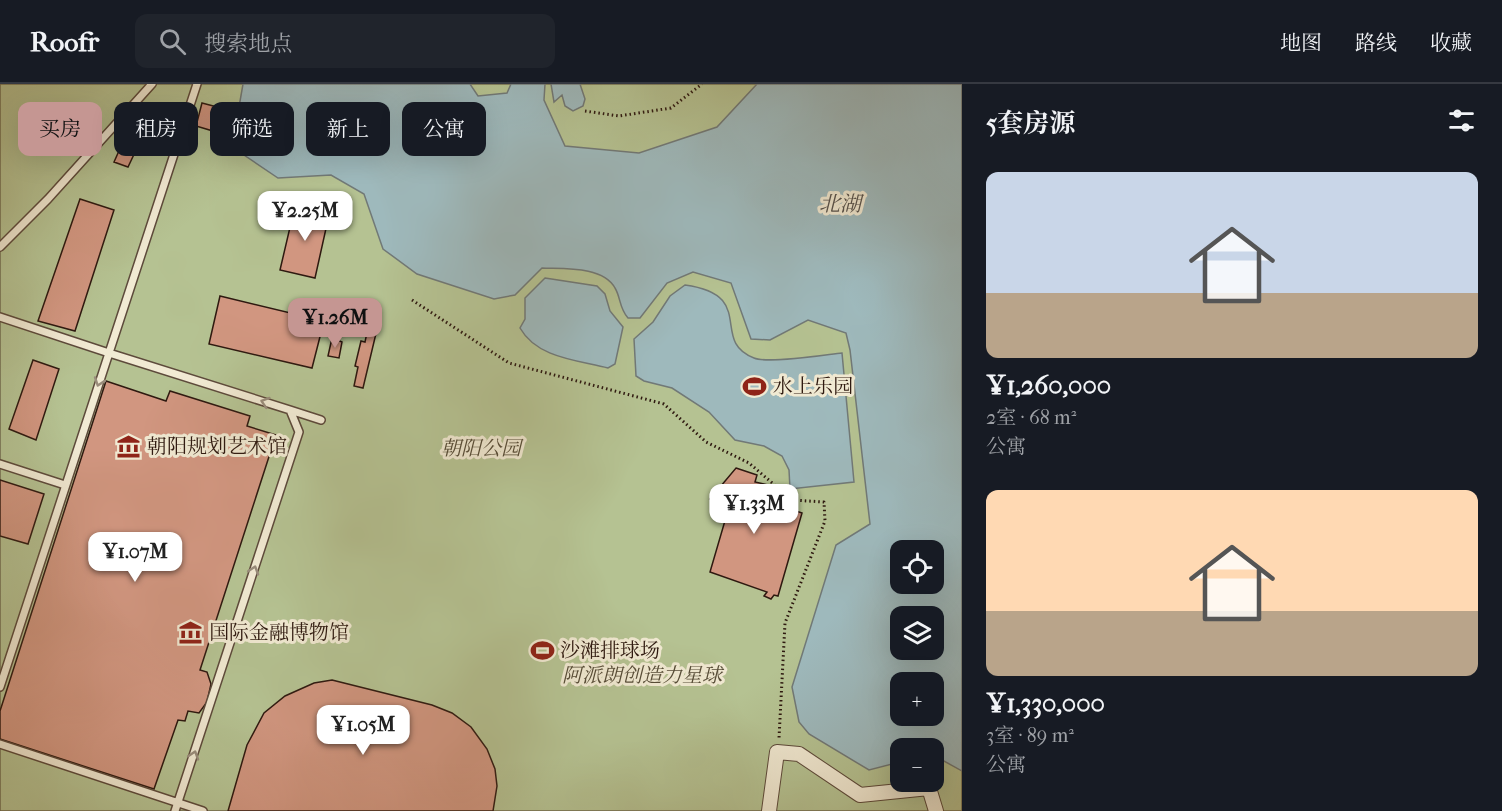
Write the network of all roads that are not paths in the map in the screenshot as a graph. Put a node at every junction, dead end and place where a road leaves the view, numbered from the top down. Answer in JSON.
{"nodes":[{"id":1,"x":152,"y":84,"type":"edge"},
{"id":2,"x":197,"y":84,"type":"edge"},
{"id":3,"x":0,"y":247,"type":"edge"},
{"id":4,"x":0,"y":317,"type":"edge"},
{"id":5,"x":109,"y":352,"type":"junction"},
{"id":6,"x":290,"y":410,"type":"junction"},
{"id":7,"x":321,"y":420,"type":"dead end"},
{"id":8,"x":0,"y":464,"type":"edge"},
{"id":9,"x":65,"y":485,"type":"junction"},
{"id":10,"x":0,"y":687,"type":"edge"},
{"id":11,"x":0,"y":744,"type":"edge"},
{"id":12,"x":178,"y":803,"type":"junction"},
{"id":13,"x":176,"y":811,"type":"edge"},
{"id":14,"x":203,"y":811,"type":"edge"},
{"id":15,"x":769,"y":811,"type":"edge"},
{"id":16,"x":936,"y":811,"type":"edge"}],
"edges":[{"from":1,"to":3,"type":"lane"},
{"from":2,"to":5,"type":"lane"},
{"from":4,"to":5,"type":"lane"},
{"from":6,"to":5,"type":"lane","one_way":true},
{"from":5,"to":9,"type":"lane","one_way":true},
{"from":6,"to":7,"type":"lane"},
{"from":12,"to":6,"type":"lane","one_way":true},
{"from":8,"to":9,"type":"lane"},
{"from":9,"to":10,"type":"lane"},
{"from":11,"to":12,"type":"lane"},
{"from":12,"to":13,"type":"lane"},
{"from":12,"to":14,"type":"lane"},
{"from":15,"to":16,"type":"street"}]}
